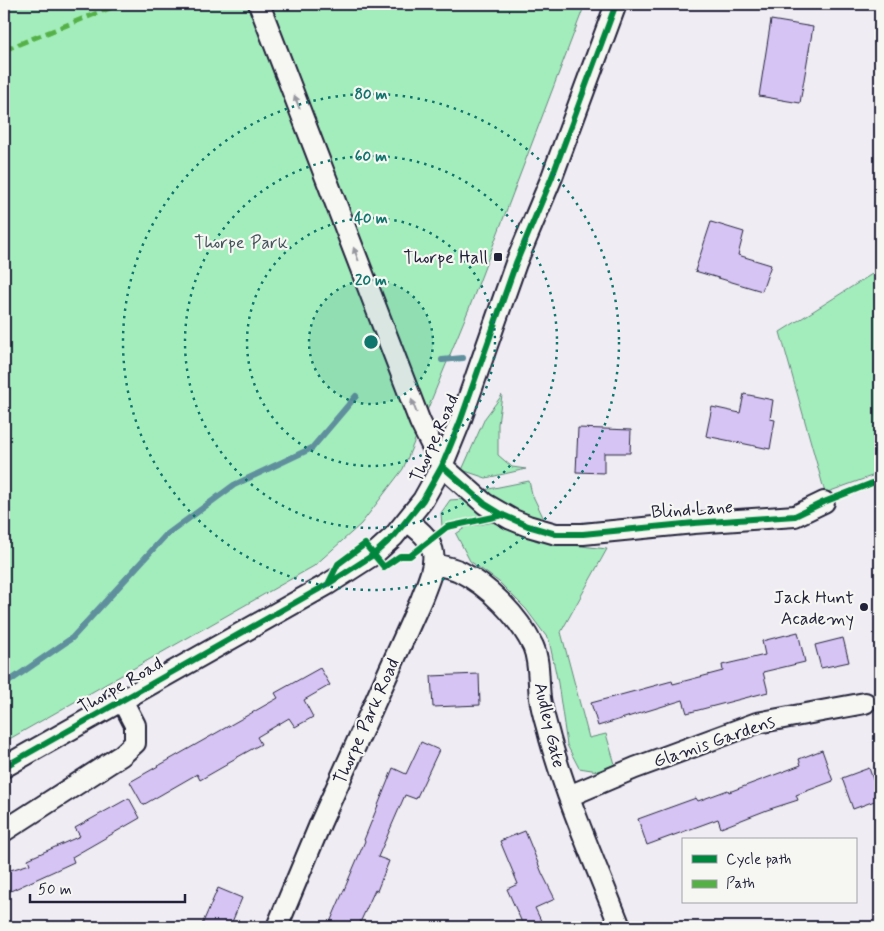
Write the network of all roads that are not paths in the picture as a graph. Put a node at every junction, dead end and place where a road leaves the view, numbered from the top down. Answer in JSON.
{"nodes":[{"id":1,"x":259,"y":4,"type":"edge"},
{"id":2,"x":616,"y":4,"type":"edge"},
{"id":3,"x":442,"y":466,"type":"junction"},
{"id":4,"x":824,"y":502,"type":"dead end"},
{"id":5,"x":406,"y":521,"type":"junction"},
{"id":6,"x":434,"y":564,"type":"junction"},
{"id":7,"x":122,"y":700,"type":"junction"},
{"id":8,"x":865,"y":703,"type":"dead end"},
{"id":9,"x":4,"y":767,"type":"edge"},
{"id":10,"x":569,"y":796,"type":"junction"},
{"id":11,"x":4,"y":831,"type":"edge"},
{"id":12,"x":277,"y":927,"type":"edge"},
{"id":13,"x":620,"y":927,"type":"edge"}],
"edges":[{"from":3,"to":1,"type":"street","one_way":true},
{"from":2,"to":3,"type":"street","name":"Thorpe Road"},
{"from":3,"to":4,"type":"street","name":"Blind Lane"},
{"from":3,"to":5,"type":"street","name":"Thorpe Road"},
{"from":5,"to":6,"type":"street"},
{"from":5,"to":7,"type":"street","name":"Thorpe Road"},
{"from":6,"to":10,"type":"street","name":"Audley Gate"},
{"from":6,"to":12,"type":"street","name":"Thorpe Park Road"},
{"from":7,"to":9,"type":"street","name":"Thorpe Road"},
{"from":7,"to":11,"type":"street"},
{"from":8,"to":10,"type":"street","name":"Glamis Gardens"},
{"from":10,"to":13,"type":"street","name":"Audley Gate"}]}
